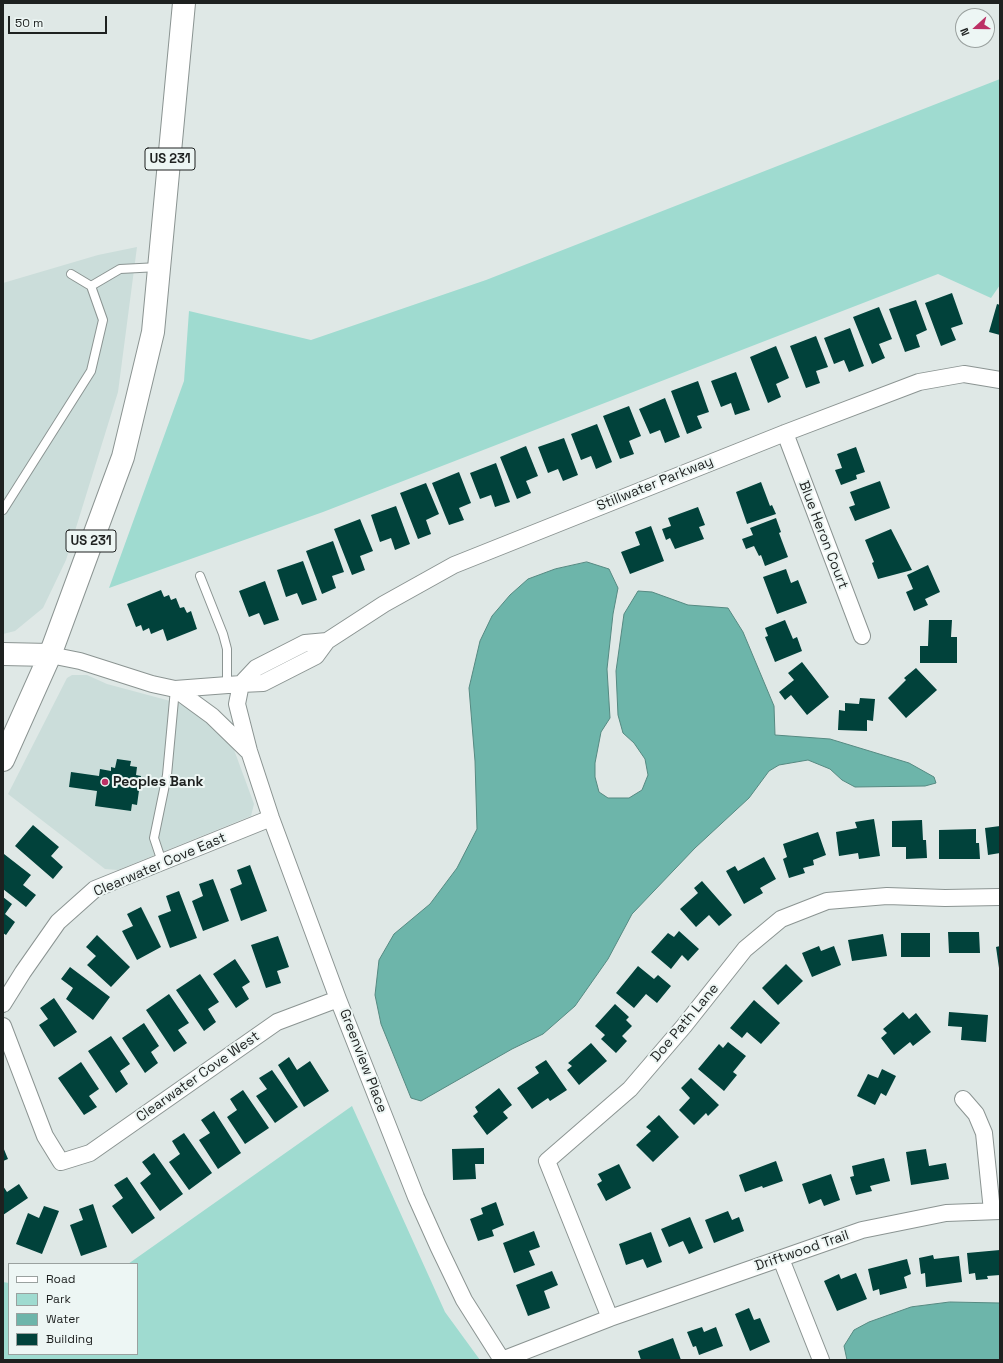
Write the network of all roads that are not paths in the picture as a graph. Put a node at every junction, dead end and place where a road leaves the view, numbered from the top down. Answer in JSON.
{"nodes":[{"id":1,"x":184,"y":3,"type":"edge"},
{"id":2,"x":160,"y":267,"type":"junction"},
{"id":3,"x":71,"y":274,"type":"dead end"},
{"id":4,"x":91,"y":286,"type":"junction"},
{"id":5,"x":1000,"y":380,"type":"edge"},
{"id":6,"x":784,"y":433,"type":"junction"},
{"id":7,"x":3,"y":510,"type":"edge"},
{"id":8,"x":200,"y":576,"type":"dead end"},
{"id":9,"x":862,"y":636,"type":"dead end"},
{"id":10,"x":3,"y":654,"type":"edge"},
{"id":11,"x":50,"y":655,"type":"junction"},
{"id":12,"x":234,"y":684,"type":"junction"},
{"id":13,"x":175,"y":689,"type":"junction"},
{"id":14,"x":249,"y":751,"type":"junction"},
{"id":15,"x":3,"y":760,"type":"edge"},
{"id":16,"x":272,"y":818,"type":"junction"},
{"id":17,"x":162,"y":862,"type":"junction"},
{"id":18,"x":1000,"y":897,"type":"edge"},
{"id":19,"x":338,"y":999,"type":"junction"},
{"id":20,"x":3,"y":1004,"type":"edge"},
{"id":21,"x":3,"y":1026,"type":"edge"},
{"id":22,"x":963,"y":1099,"type":"dead end"},
{"id":23,"x":996,"y":1211,"type":"edge"},
{"id":24,"x":781,"y":1258,"type":"junction"},
{"id":25,"x":610,"y":1318,"type":"junction"},
{"id":26,"x":502,"y":1360,"type":"edge"},
{"id":27,"x":821,"y":1360,"type":"edge"}],
"edges":[{"from":1,"to":2,"type":"main road","number":"US 231"},
{"from":2,"to":4,"type":"lane"},
{"from":2,"to":11,"type":"main road","number":"US 231"},
{"from":3,"to":4,"type":"lane"},
{"from":4,"to":7,"type":"lane"},
{"from":5,"to":6,"type":"street","name":"Stillwater Parkway"},
{"from":6,"to":9,"type":"street","name":"Blue Heron Court"},
{"from":6,"to":12,"type":"street","name":"Stillwater Parkway"},
{"from":8,"to":12,"type":"lane"},
{"from":10,"to":11,"type":"main road"},
{"from":11,"to":13,"type":"street"},
{"from":11,"to":15,"type":"main road","number":"US 231"},
{"from":12,"to":13,"type":"street"},
{"from":12,"to":14,"type":"street","name":"Greenview Place"},
{"from":13,"to":14,"type":"street","name":"Greenview Place"},
{"from":13,"to":17,"type":"lane"},
{"from":14,"to":16,"type":"street","name":"Greenview Place"},
{"from":16,"to":17,"type":"street","name":"Clearwater Cove East"},
{"from":16,"to":19,"type":"street","name":"Greenview Place"},
{"from":17,"to":20,"type":"street","name":"Clearwater Cove East"},
{"from":18,"to":25,"type":"street","name":"Doe Path Lane"},
{"from":19,"to":21,"type":"street","name":"Clearwater Cove West"},
{"from":19,"to":26,"type":"street","name":"Greenview Place"},
{"from":22,"to":23,"type":"street"},
{"from":23,"to":24,"type":"street","name":"Driftwood Trail"},
{"from":24,"to":25,"type":"street","name":"Driftwood Trail"},
{"from":24,"to":27,"type":"street"},
{"from":25,"to":26,"type":"street","name":"Driftwood Trail"}]}
